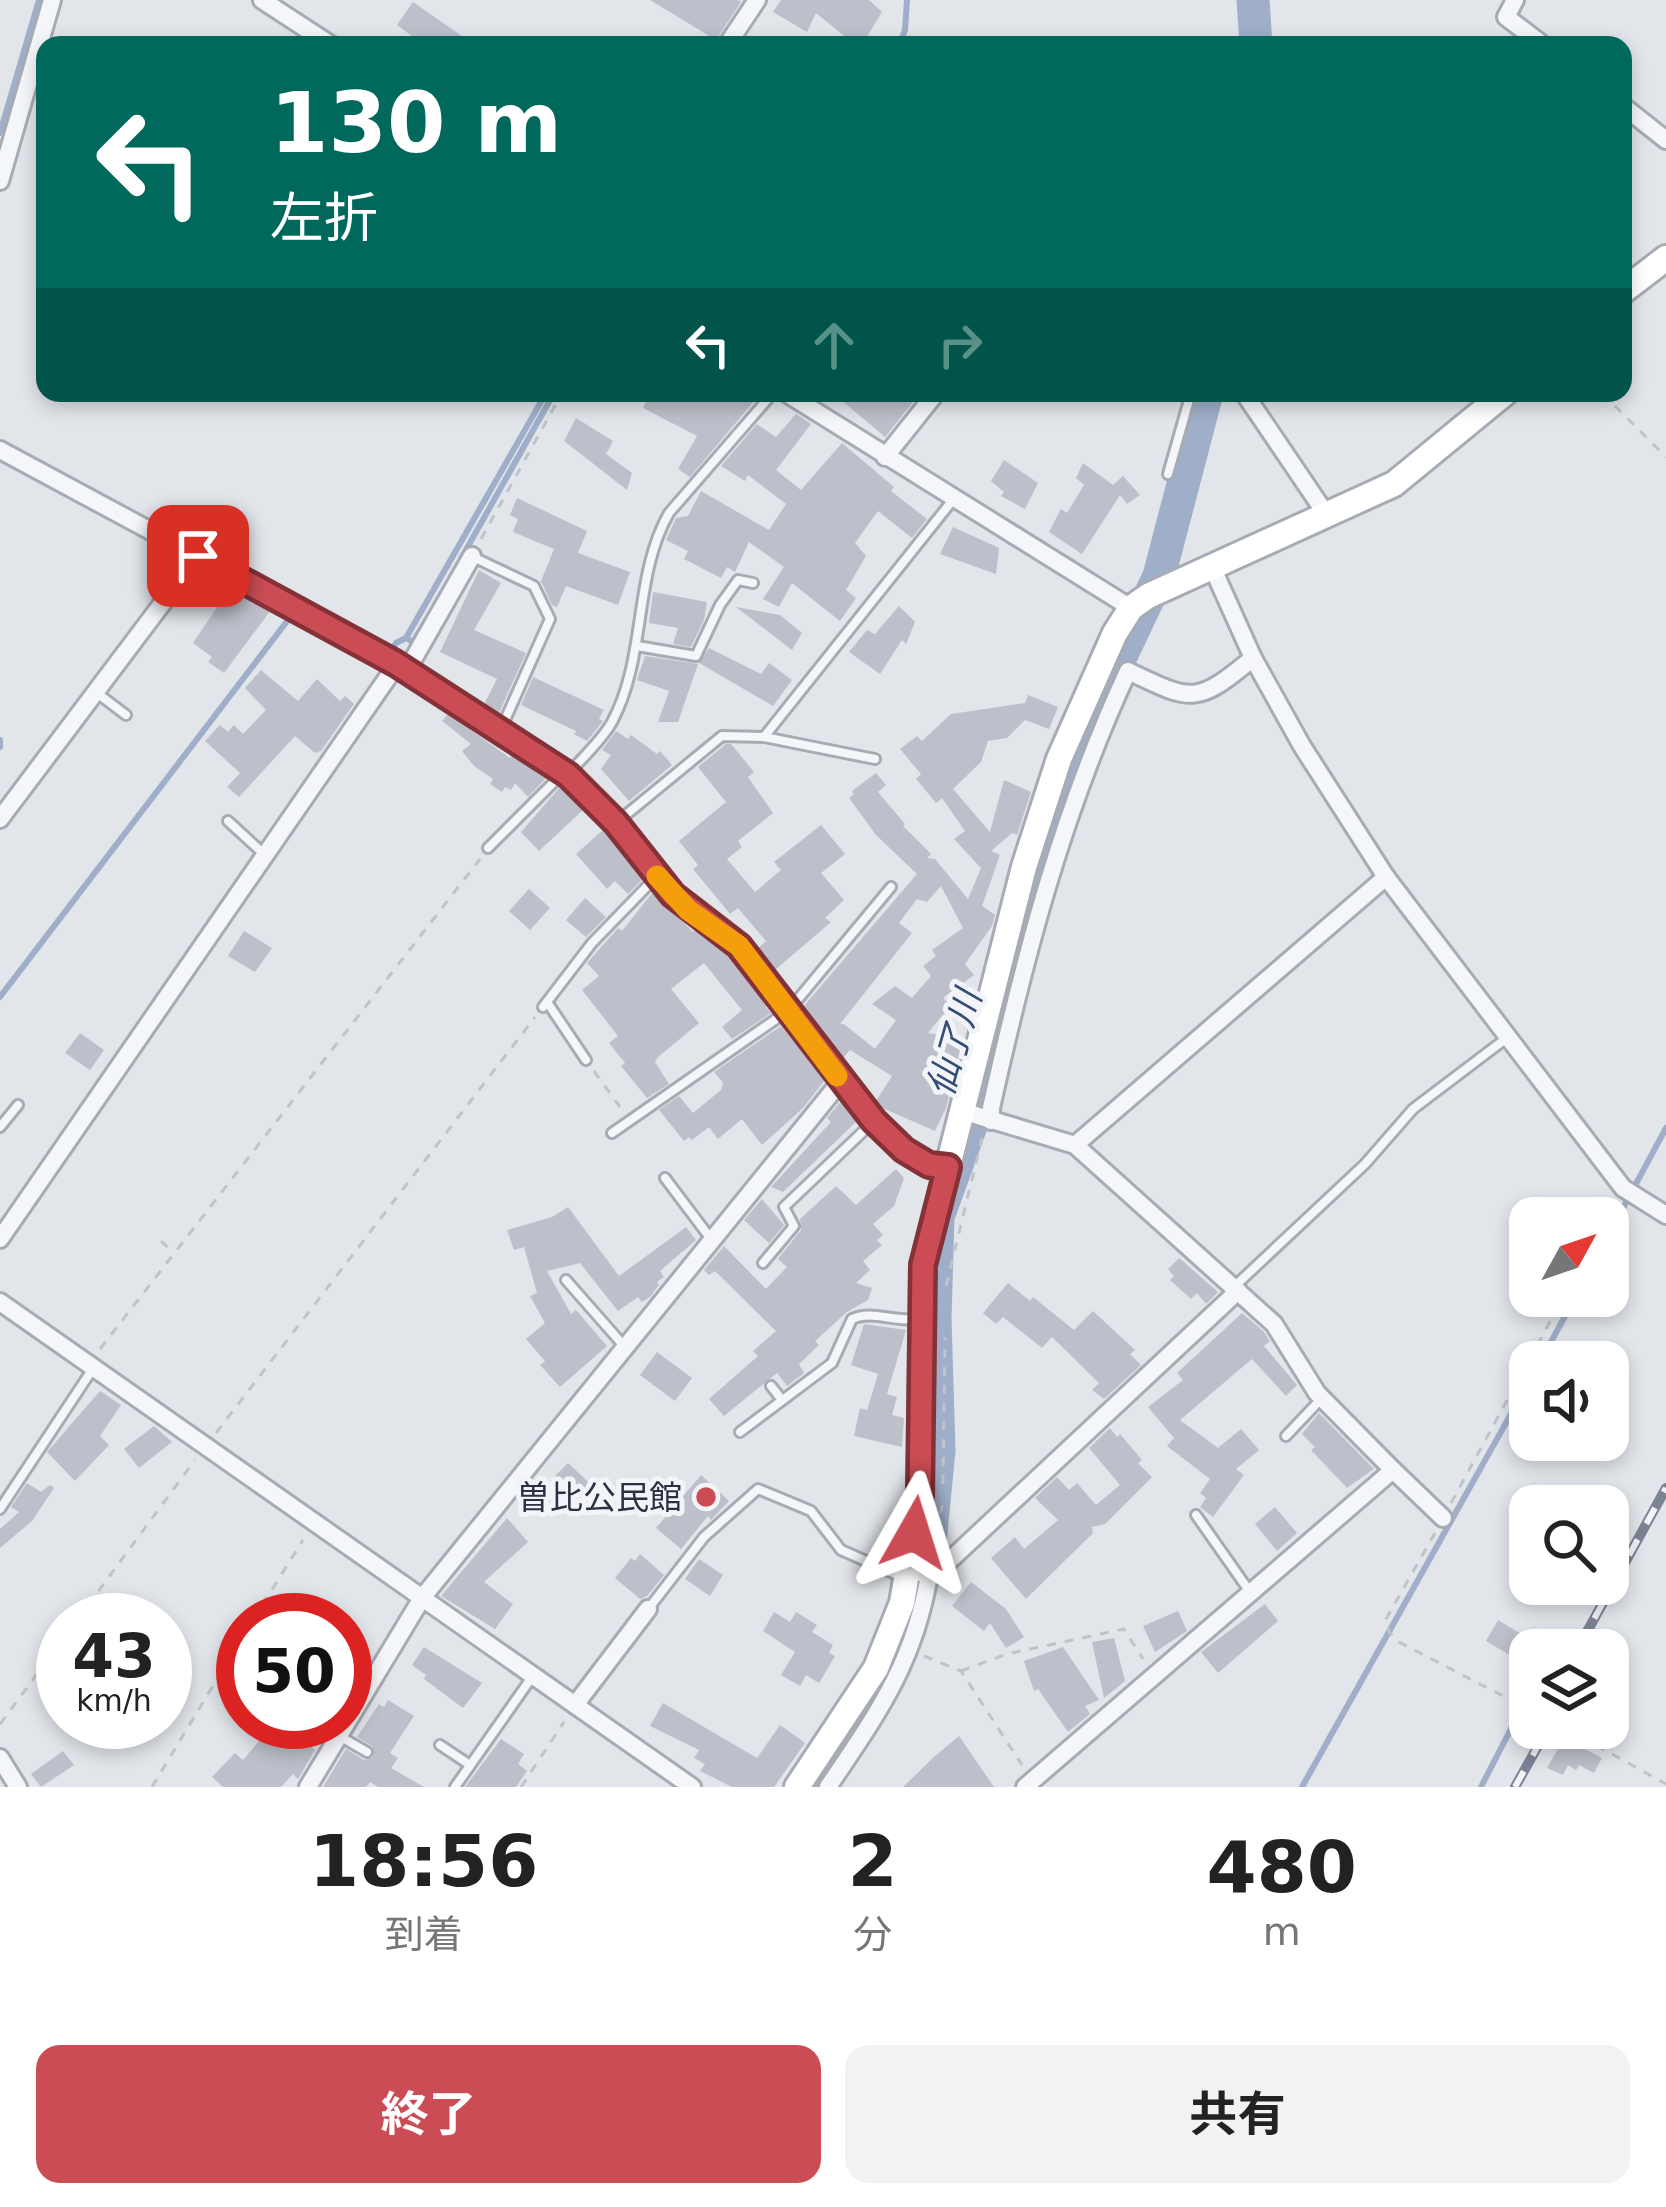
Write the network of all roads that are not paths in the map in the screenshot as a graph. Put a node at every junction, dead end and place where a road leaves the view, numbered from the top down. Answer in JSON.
{"nodes":[{"id":1,"x":52,"y":0,"type":"edge"},
{"id":2,"x":262,"y":0,"type":"edge"},
{"id":3,"x":757,"y":0,"type":"edge"},
{"id":4,"x":1515,"y":0,"type":"edge"},
{"id":5,"x":42,"y":36,"type":"edge"},
{"id":6,"x":317,"y":36,"type":"edge"},
{"id":7,"x":733,"y":36,"type":"edge"},
{"id":8,"x":1532,"y":36,"type":"edge"},
{"id":9,"x":36,"y":56,"type":"edge"},
{"id":10,"x":1632,"y":113,"type":"edge"},
{"id":11,"x":1666,"y":140,"type":"edge"},
{"id":12,"x":0,"y":181,"type":"edge"},
{"id":13,"x":1666,"y":259,"type":"edge"},
{"id":14,"x":1632,"y":284,"type":"edge"},
{"id":15,"x":765,"y":402,"type":"edge"},
{"id":16,"x":800,"y":402,"type":"edge"},
{"id":17,"x":929,"y":402,"type":"edge"},
{"id":18,"x":1188,"y":402,"type":"edge"},
{"id":19,"x":1250,"y":402,"type":"edge"},
{"id":20,"x":1494,"y":402,"type":"edge"},
{"id":21,"x":0,"y":451,"type":"edge"},
{"id":22,"x":885,"y":457,"type":"junction"},
{"id":23,"x":1168,"y":474,"type":"dead end"},
{"id":24,"x":953,"y":500,"type":"junction"},
{"id":25,"x":1328,"y":517,"type":"junction"},
{"id":26,"x":198,"y":556,"type":"junction"},
{"id":27,"x":472,"y":556,"type":"joint"},
{"id":28,"x":1213,"y":569,"type":"junction"},
{"id":29,"x":753,"y":583,"type":"dead end"},
{"id":30,"x":1131,"y":608,"type":"junction"},
{"id":31,"x":637,"y":646,"type":"junction"},
{"id":32,"x":1253,"y":658,"type":"junction"},
{"id":33,"x":400,"y":666,"type":"junction"},
{"id":34,"x":96,"y":692,"type":"junction"},
{"id":35,"x":126,"y":715,"type":"dead end"},
{"id":36,"x":500,"y":730,"type":"junction"},
{"id":37,"x":764,"y":737,"type":"junction"},
{"id":38,"x":875,"y":759,"type":"dead end"},
{"id":39,"x":566,"y":773,"type":"junction"},
{"id":40,"x":0,"y":819,"type":"edge"},
{"id":41,"x":228,"y":821,"type":"dead end"},
{"id":42,"x":616,"y":823,"type":"junction"},
{"id":43,"x":488,"y":848,"type":"road end"},
{"id":44,"x":266,"y":855,"type":"junction"},
{"id":45,"x":658,"y":876,"type":"junction"},
{"id":46,"x":1386,"y":877,"type":"junction"},
{"id":47,"x":891,"y":886,"type":"dead end"},
{"id":48,"x":789,"y":1010,"type":"junction"},
{"id":49,"x":1509,"y":1036,"type":"junction"},
{"id":50,"x":586,"y":1060,"type":"road end"},
{"id":51,"x":841,"y":1081,"type":"junction"},
{"id":52,"x":18,"y":1105,"type":"dead end"},
{"id":53,"x":962,"y":1111,"type":"junction"},
{"id":54,"x":874,"y":1121,"type":"junction"},
{"id":55,"x":991,"y":1121,"type":"junction"},
{"id":56,"x":0,"y":1127,"type":"edge"},
{"id":57,"x":612,"y":1133,"type":"dead end"},
{"id":58,"x":1075,"y":1145,"type":"junction"},
{"id":59,"x":948,"y":1167,"type":"junction"},
{"id":60,"x":665,"y":1178,"type":"dead end"},
{"id":61,"x":1666,"y":1215,"type":"edge"},
{"id":62,"x":0,"y":1238,"type":"edge"},
{"id":63,"x":712,"y":1239,"type":"junction"},
{"id":64,"x":763,"y":1263,"type":"dead end"},
{"id":65,"x":566,"y":1280,"type":"dead end"},
{"id":66,"x":1235,"y":1289,"type":"junction"},
{"id":67,"x":0,"y":1302,"type":"edge"},
{"id":68,"x":921,"y":1317,"type":"junction"},
{"id":69,"x":625,"y":1347,"type":"junction"},
{"id":70,"x":90,"y":1366,"type":"junction"},
{"id":71,"x":771,"y":1386,"type":"dead end"},
{"id":72,"x":1322,"y":1398,"type":"junction"},
{"id":73,"x":782,"y":1400,"type":"junction"},
{"id":74,"x":740,"y":1432,"type":"dead end"},
{"id":75,"x":1286,"y":1436,"type":"dead end"},
{"id":76,"x":1393,"y":1470,"type":"junction"},
{"id":77,"x":0,"y":1509,"type":"edge"},
{"id":78,"x":1196,"y":1515,"type":"dead end"},
{"id":79,"x":1443,"y":1518,"type":"road end"},
{"id":80,"x":914,"y":1575,"type":"junction"},
{"id":81,"x":1250,"y":1592,"type":"junction"},
{"id":82,"x":422,"y":1598,"type":"junction"},
{"id":83,"x":648,"y":1609,"type":"joint"},
{"id":84,"x":532,"y":1676,"type":"junction"},
{"id":85,"x":372,"y":1682,"type":"edge"},
{"id":86,"x":575,"y":1706,"type":"junction"},
{"id":87,"x":440,"y":1744,"type":"dead end"},
{"id":88,"x":332,"y":1749,"type":"edge"},
{"id":89,"x":362,"y":1749,"type":"edge"},
{"id":90,"x":367,"y":1752,"type":"dead end"},
{"id":91,"x":0,"y":1758,"type":"edge"},
{"id":92,"x":470,"y":1765,"type":"junction"},
{"id":93,"x":1028,"y":1784,"type":"edge"},
{"id":94,"x":684,"y":1785,"type":"edge"},
{"id":95,"x":18,"y":1787,"type":"edge"},
{"id":96,"x":308,"y":1787,"type":"edge"},
{"id":97,"x":455,"y":1787,"type":"edge"},
{"id":98,"x":797,"y":1787,"type":"edge"},
{"id":99,"x":828,"y":1787,"type":"edge"}],
"edges":[{"from":1,"to":5,"type":"street"},
{"from":2,"to":6,"type":"street"},
{"from":3,"to":7,"type":"street"},
{"from":4,"to":8,"type":"street"},
{"from":9,"to":12,"type":"street"},
{"from":10,"to":11,"type":"street"},
{"from":13,"to":14,"type":"main road"},
{"from":15,"to":31,"type":"lane"},
{"from":16,"to":22,"type":"street"},
{"from":17,"to":22,"type":"street"},
{"from":18,"to":23,"type":"lane"},
{"from":19,"to":25,"type":"street"},
{"from":20,"to":25,"type":"main road"},
{"from":21,"to":26,"type":"street"},
{"from":22,"to":24,"type":"street"},
{"from":24,"to":30,"type":"street"},
{"from":24,"to":37,"type":"lane"},
{"from":25,"to":28,"type":"main road"},
{"from":26,"to":33,"type":"street"},
{"from":26,"to":34,"type":"street"},
{"from":27,"to":33,"type":"street"},
{"from":27,"to":36,"type":"lane"},
{"from":28,"to":30,"type":"main road"},
{"from":28,"to":32,"type":"street"},
{"from":29,"to":31,"type":"lane"},
{"from":30,"to":53,"type":"main road"},
{"from":31,"to":39,"type":"lane"},
{"from":32,"to":46,"type":"street"},
{"from":32,"to":55,"type":"street"},
{"from":33,"to":36,"type":"street"},
{"from":33,"to":44,"type":"street"},
{"from":34,"to":35,"type":"lane"},
{"from":34,"to":40,"type":"street"},
{"from":36,"to":39,"type":"street"},
{"from":37,"to":38,"type":"lane"},
{"from":37,"to":42,"type":"lane"},
{"from":39,"to":42,"type":"street"},
{"from":39,"to":43,"type":"lane"},
{"from":41,"to":44,"type":"lane"},
{"from":42,"to":45,"type":"street"},
{"from":44,"to":62,"type":"street"},
{"from":45,"to":48,"type":"street"},
{"from":45,"to":50,"type":"lane"},
{"from":46,"to":49,"type":"street"},
{"from":46,"to":58,"type":"street"},
{"from":47,"to":48,"type":"lane"},
{"from":48,"to":51,"type":"street"},
{"from":48,"to":57,"type":"lane"},
{"from":49,"to":61,"type":"street"},
{"from":49,"to":66,"type":"lane"},
{"from":51,"to":54,"type":"street"},
{"from":51,"to":63,"type":"street"},
{"from":52,"to":56,"type":"lane"},
{"from":53,"to":55,"type":"street"},
{"from":53,"to":59,"type":"main road"},
{"from":54,"to":59,"type":"street"},
{"from":54,"to":64,"type":"lane"},
{"from":55,"to":58,"type":"street"},
{"from":58,"to":66,"type":"street"},
{"from":59,"to":68,"type":"main road"},
{"from":60,"to":63,"type":"lane"},
{"from":63,"to":69,"type":"street"},
{"from":65,"to":69,"type":"lane"},
{"from":66,"to":72,"type":"street"},
{"from":66,"to":80,"type":"street"},
{"from":67,"to":70,"type":"street"},
{"from":68,"to":73,"type":"lane"},
{"from":68,"to":80,"type":"main road"},
{"from":69,"to":82,"type":"street"},
{"from":70,"to":77,"type":"lane"},
{"from":70,"to":82,"type":"street"},
{"from":71,"to":73,"type":"lane"},
{"from":72,"to":75,"type":"lane"},
{"from":72,"to":76,"type":"street"},
{"from":73,"to":74,"type":"lane"},
{"from":76,"to":79,"type":"street"},
{"from":76,"to":81,"type":"street"},
{"from":78,"to":81,"type":"lane"},
{"from":80,"to":83,"type":"lane"},
{"from":80,"to":98,"type":"main road"},
{"from":80,"to":99,"type":"street"},
{"from":81,"to":93,"type":"street"},
{"from":82,"to":84,"type":"street"},
{"from":82,"to":85,"type":"street"},
{"from":83,"to":86,"type":"street"},
{"from":84,"to":86,"type":"street"},
{"from":84,"to":92,"type":"lane"},
{"from":86,"to":94,"type":"street"},
{"from":87,"to":92,"type":"lane"},
{"from":88,"to":96,"type":"street"},
{"from":89,"to":90,"type":"lane"},
{"from":91,"to":95,"type":"street"},
{"from":92,"to":97,"type":"lane"}]}
